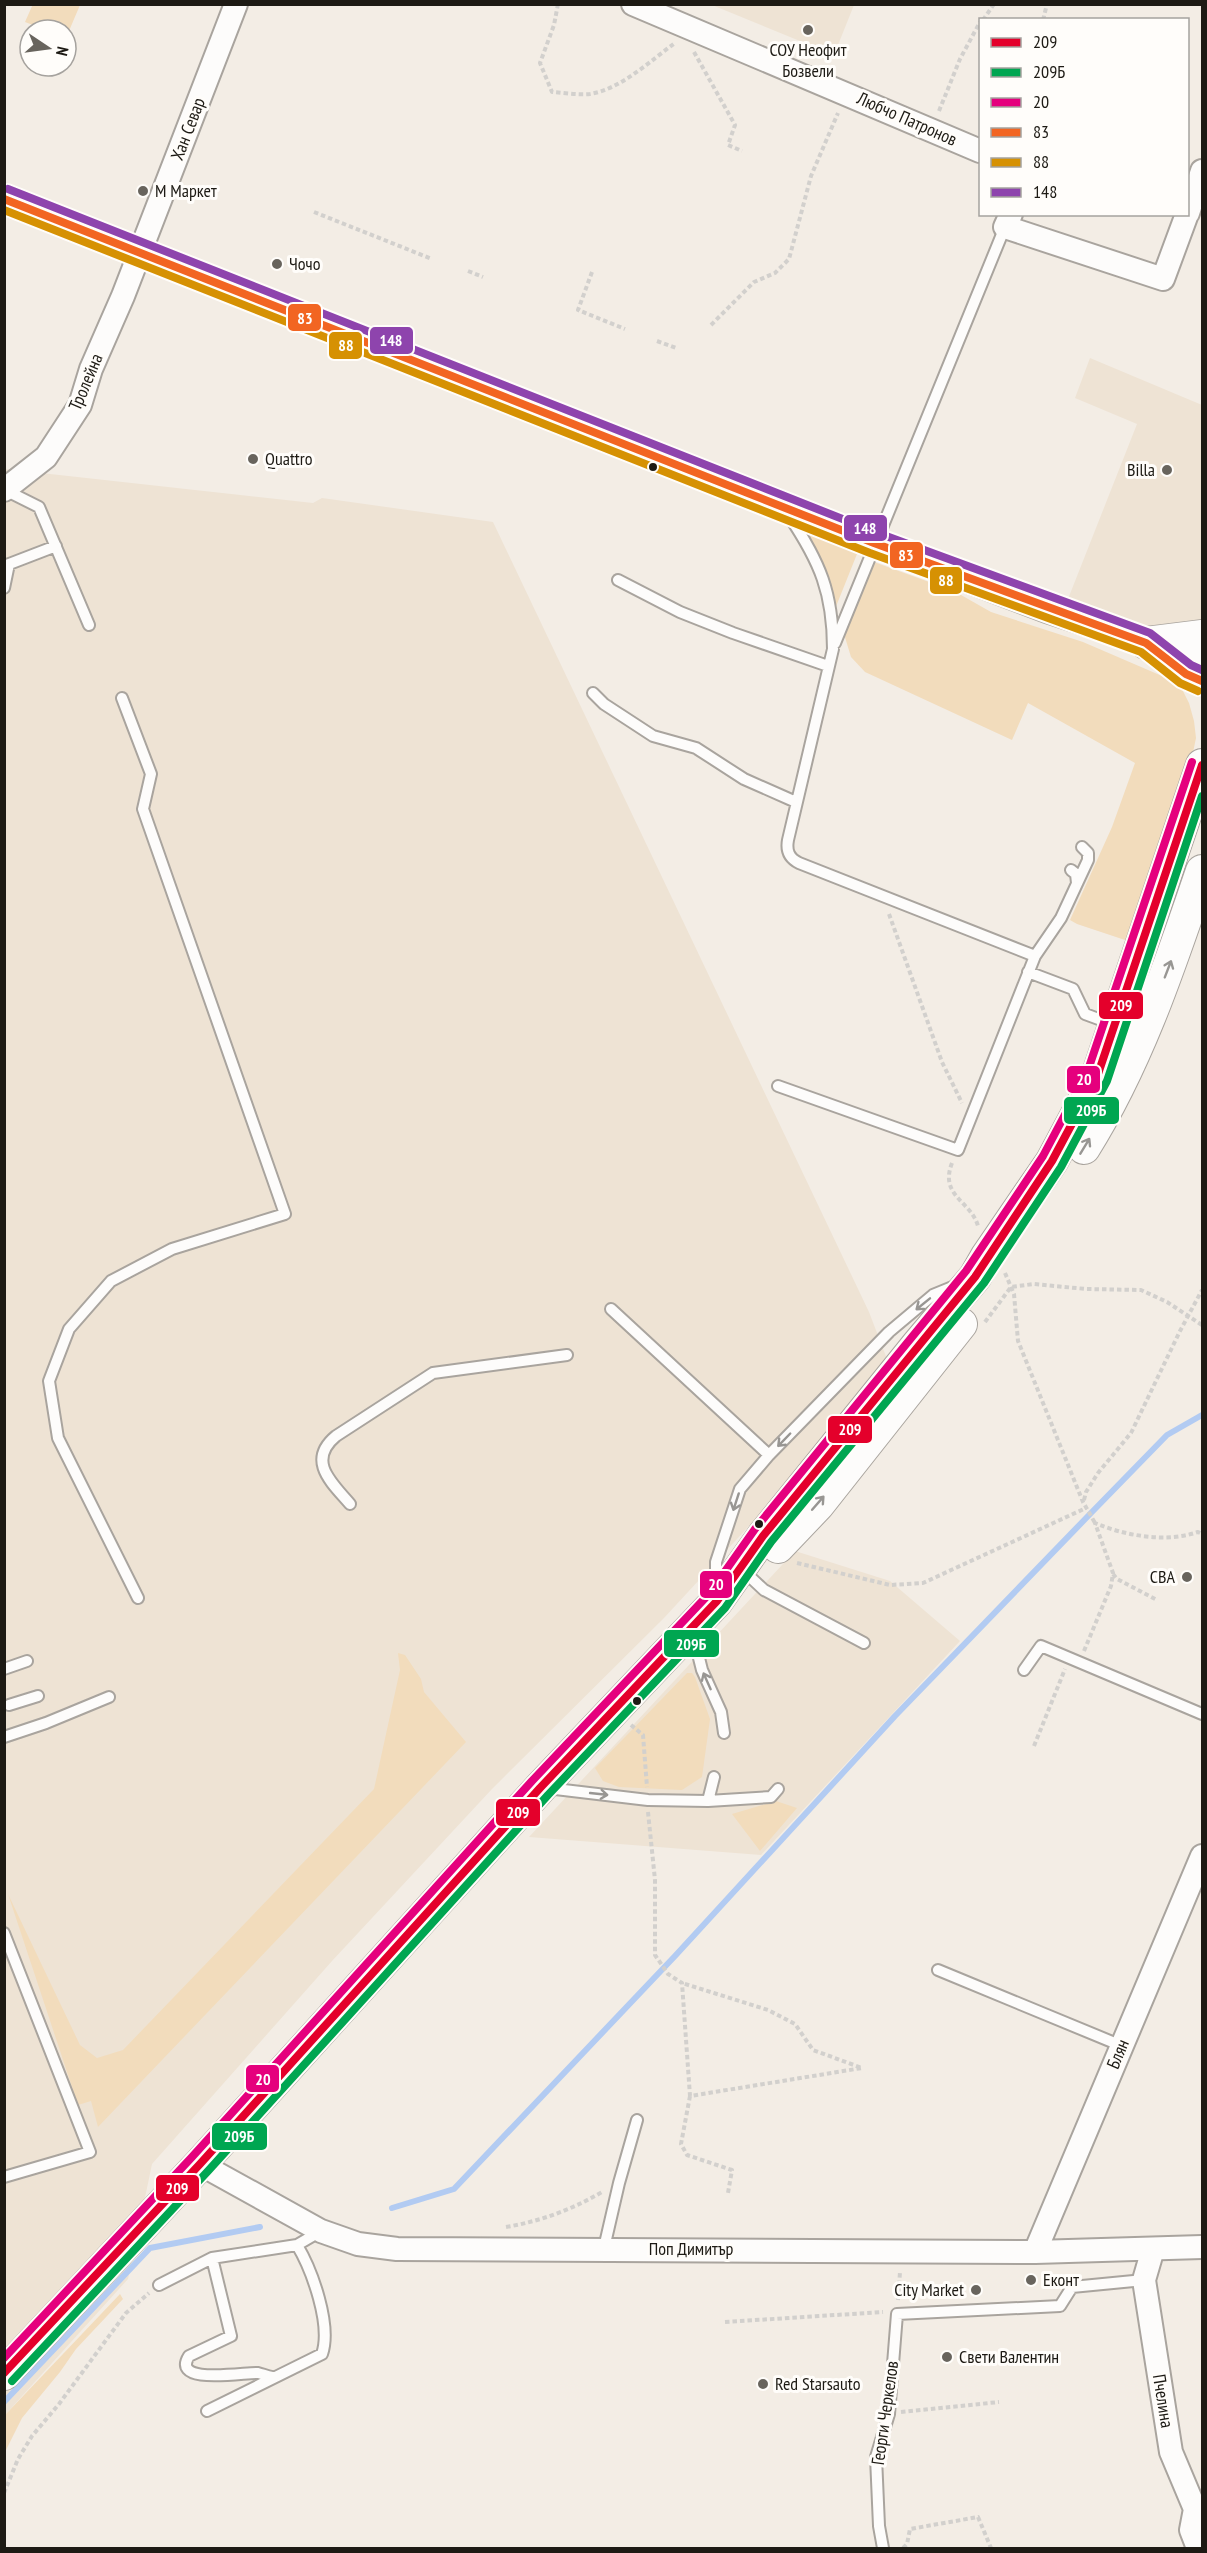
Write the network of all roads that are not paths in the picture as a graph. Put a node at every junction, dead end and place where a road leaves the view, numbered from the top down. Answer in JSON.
{"nodes":[{"id":1,"x":236,"y":4,"type":"edge"},
{"id":2,"x":633,"y":4,"type":"edge"},
{"id":3,"x":979,"y":150,"type":"edge"},
{"id":4,"x":1203,"y":171,"type":"edge"},
{"id":5,"x":4,"y":200,"type":"edge"},
{"id":6,"x":1189,"y":209,"type":"edge"},
{"id":7,"x":1186,"y":216,"type":"edge"},
{"id":8,"x":1008,"y":221,"type":"edge"},
{"id":9,"x":140,"y":253,"type":"junction"},
{"id":10,"x":4,"y":490,"type":"edge"},
{"id":11,"x":782,"y":506,"type":"junction"},
{"id":12,"x":874,"y":543,"type":"junction"},
{"id":13,"x":56,"y":546,"type":"junction"},
{"id":14,"x":7,"y":565,"type":"edge"},
{"id":15,"x":618,"y":580,"type":"dead end"},
{"id":16,"x":4,"y":588,"type":"edge"},
{"id":17,"x":89,"y":625,"type":"dead end"},
{"id":18,"x":1203,"y":636,"type":"edge"},
{"id":19,"x":1146,"y":643,"type":"junction"},
{"id":20,"x":832,"y":649,"type":"junction"},
{"id":21,"x":1203,"y":660,"type":"edge"},
{"id":22,"x":828,"y":666,"type":"junction"},
{"id":23,"x":1203,"y":681,"type":"edge"},
{"id":24,"x":593,"y":693,"type":"dead end"},
{"id":25,"x":122,"y":698,"type":"dead end"},
{"id":26,"x":1203,"y":765,"type":"edge"},
{"id":27,"x":796,"y":802,"type":"junction"},
{"id":28,"x":1082,"y":847,"type":"dead end"},
{"id":29,"x":1071,"y":870,"type":"dead end"},
{"id":30,"x":1203,"y":870,"type":"edge"},
{"id":31,"x":1077,"y":883,"type":"junction"},
{"id":32,"x":1035,"y":956,"type":"junction"},
{"id":33,"x":1028,"y":972,"type":"junction"},
{"id":34,"x":1115,"y":1025,"type":"junction"},
{"id":35,"x":778,"y":1086,"type":"dead end"},
{"id":36,"x":994,"y":1272,"type":"junction"},
{"id":37,"x":611,"y":1309,"type":"dead end"},
{"id":38,"x":567,"y":1355,"type":"dead end"},
{"id":39,"x":769,"y":1455,"type":"junction"},
{"id":40,"x":350,"y":1504,"type":"dead end"},
{"id":41,"x":758,"y":1566,"type":"junction"},
{"id":42,"x":138,"y":1598,"type":"dead end"},
{"id":43,"x":717,"y":1601,"type":"junction"},
{"id":44,"x":692,"y":1629,"type":"junction"},
{"id":45,"x":864,"y":1644,"type":"dead end"},
{"id":46,"x":27,"y":1661,"type":"dead end"},
{"id":47,"x":4,"y":1669,"type":"edge"},
{"id":48,"x":1024,"y":1670,"type":"dead end"},
{"id":49,"x":38,"y":1696,"type":"dead end"},
{"id":50,"x":110,"y":1697,"type":"dead end"},
{"id":51,"x":9,"y":1705,"type":"dead end"},
{"id":52,"x":1203,"y":1714,"type":"edge"},
{"id":53,"x":724,"y":1733,"type":"dead end"},
{"id":54,"x":4,"y":1737,"type":"edge"},
{"id":55,"x":714,"y":1777,"type":"dead end"},
{"id":56,"x":540,"y":1788,"type":"junction"},
{"id":57,"x":778,"y":1789,"type":"dead end"},
{"id":58,"x":708,"y":1801,"type":"junction"},
{"id":59,"x":1203,"y":1856,"type":"edge"},
{"id":60,"x":4,"y":1933,"type":"edge"},
{"id":61,"x":938,"y":1970,"type":"dead end"},
{"id":62,"x":1122,"y":2046,"type":"junction"},
{"id":63,"x":637,"y":2120,"type":"dead end"},
{"id":64,"x":200,"y":2164,"type":"junction"},
{"id":65,"x":4,"y":2177,"type":"edge"},
{"id":66,"x":321,"y":2231,"type":"junction"},
{"id":67,"x":297,"y":2245,"type":"junction"},
{"id":68,"x":1203,"y":2247,"type":"edge"},
{"id":69,"x":604,"y":2248,"type":"junction"},
{"id":70,"x":1153,"y":2249,"type":"junction"},
{"id":71,"x":1035,"y":2252,"type":"junction"},
{"id":72,"x":212,"y":2258,"type":"junction"},
{"id":73,"x":1144,"y":2280,"type":"junction"},
{"id":74,"x":159,"y":2285,"type":"road end"},
{"id":75,"x":4,"y":2374,"type":"edge"},
{"id":76,"x":272,"y":2377,"type":"junction"},
{"id":77,"x":207,"y":2412,"type":"dead end"},
{"id":78,"x":883,"y":2548,"type":"edge"},
{"id":79,"x":1198,"y":2548,"type":"edge"}],
"edges":[{"from":1,"to":9,"type":"street","name":"Хан Севар"},
{"from":2,"to":3,"type":"street","name":"Любчо Патронов"},
{"from":4,"to":6,"type":"street"},
{"from":5,"to":9,"type":"street"},
{"from":7,"to":8,"type":"street"},
{"from":8,"to":12,"type":"lane"},
{"from":9,"to":10,"type":"street","name":"Тролейна"},
{"from":9,"to":11,"type":"street"},
{"from":10,"to":13,"type":"lane"},
{"from":11,"to":12,"type":"street"},
{"from":11,"to":20,"type":"lane"},
{"from":12,"to":19,"type":"street"},
{"from":12,"to":20,"type":"lane"},
{"from":13,"to":14,"type":"lane"},
{"from":13,"to":17,"type":"lane"},
{"from":14,"to":16,"type":"lane"},
{"from":15,"to":22,"type":"lane"},
{"from":18,"to":19,"type":"main road"},
{"from":19,"to":21,"type":"street"},
{"from":19,"to":23,"type":"street"},
{"from":20,"to":22,"type":"lane"},
{"from":22,"to":27,"type":"lane"},
{"from":24,"to":27,"type":"lane"},
{"from":25,"to":42,"type":"lane"},
{"from":26,"to":34,"type":"main road"},
{"from":27,"to":32,"type":"lane"},
{"from":28,"to":31,"type":"lane"},
{"from":29,"to":31,"type":"lane"},
{"from":36,"to":30,"type":"main road","one_way":true},
{"from":31,"to":32,"type":"lane"},
{"from":32,"to":33,"type":"lane"},
{"from":33,"to":34,"type":"lane"},
{"from":33,"to":35,"type":"lane"},
{"from":34,"to":36,"type":"main road"},
{"from":36,"to":39,"type":"lane","one_way":true},
{"from":41,"to":36,"type":"main road","one_way":true},
{"from":36,"to":43,"type":"main road"},
{"from":37,"to":39,"type":"lane"},
{"from":38,"to":40,"type":"lane"},
{"from":39,"to":43,"type":"lane","one_way":true},
{"from":41,"to":43,"type":"main road"},
{"from":41,"to":45,"type":"lane"},
{"from":43,"to":44,"type":"main road"},
{"from":53,"to":44,"type":"lane","one_way":true},
{"from":44,"to":56,"type":"main road"},
{"from":46,"to":47,"type":"lane"},
{"from":48,"to":52,"type":"lane"},
{"from":49,"to":51,"type":"lane"},
{"from":50,"to":54,"type":"lane"},
{"from":55,"to":58,"type":"lane"},
{"from":56,"to":58,"type":"lane","one_way":true},
{"from":56,"to":64,"type":"main road"},
{"from":57,"to":58,"type":"lane"},
{"from":59,"to":62,"type":"street","name":"Блян"},
{"from":60,"to":65,"type":"lane"},
{"from":61,"to":62,"type":"lane"},
{"from":62,"to":71,"type":"street","name":"Блян"},
{"from":63,"to":69,"type":"lane"},
{"from":64,"to":66,"type":"street","name":"Поп Димитър"},
{"from":64,"to":75,"type":"main road"},
{"from":66,"to":67,"type":"lane"},
{"from":66,"to":69,"type":"street","name":"Поп Димитър"},
{"from":67,"to":72,"type":"lane"},
{"from":67,"to":76,"type":"lane"},
{"from":68,"to":70,"type":"street","name":"Поп Димитър"},
{"from":69,"to":71,"type":"street","name":"Поп Димитър"},
{"from":70,"to":71,"type":"street","name":"Поп Димитър"},
{"from":70,"to":73,"type":"street","name":"Пчелина"},
{"from":72,"to":74,"type":"lane"},
{"from":72,"to":76,"type":"lane"},
{"from":73,"to":78,"type":"lane","name":"Георги Черкелов"},
{"from":73,"to":79,"type":"street","name":"Пчелина"},
{"from":76,"to":77,"type":"lane"}]}
